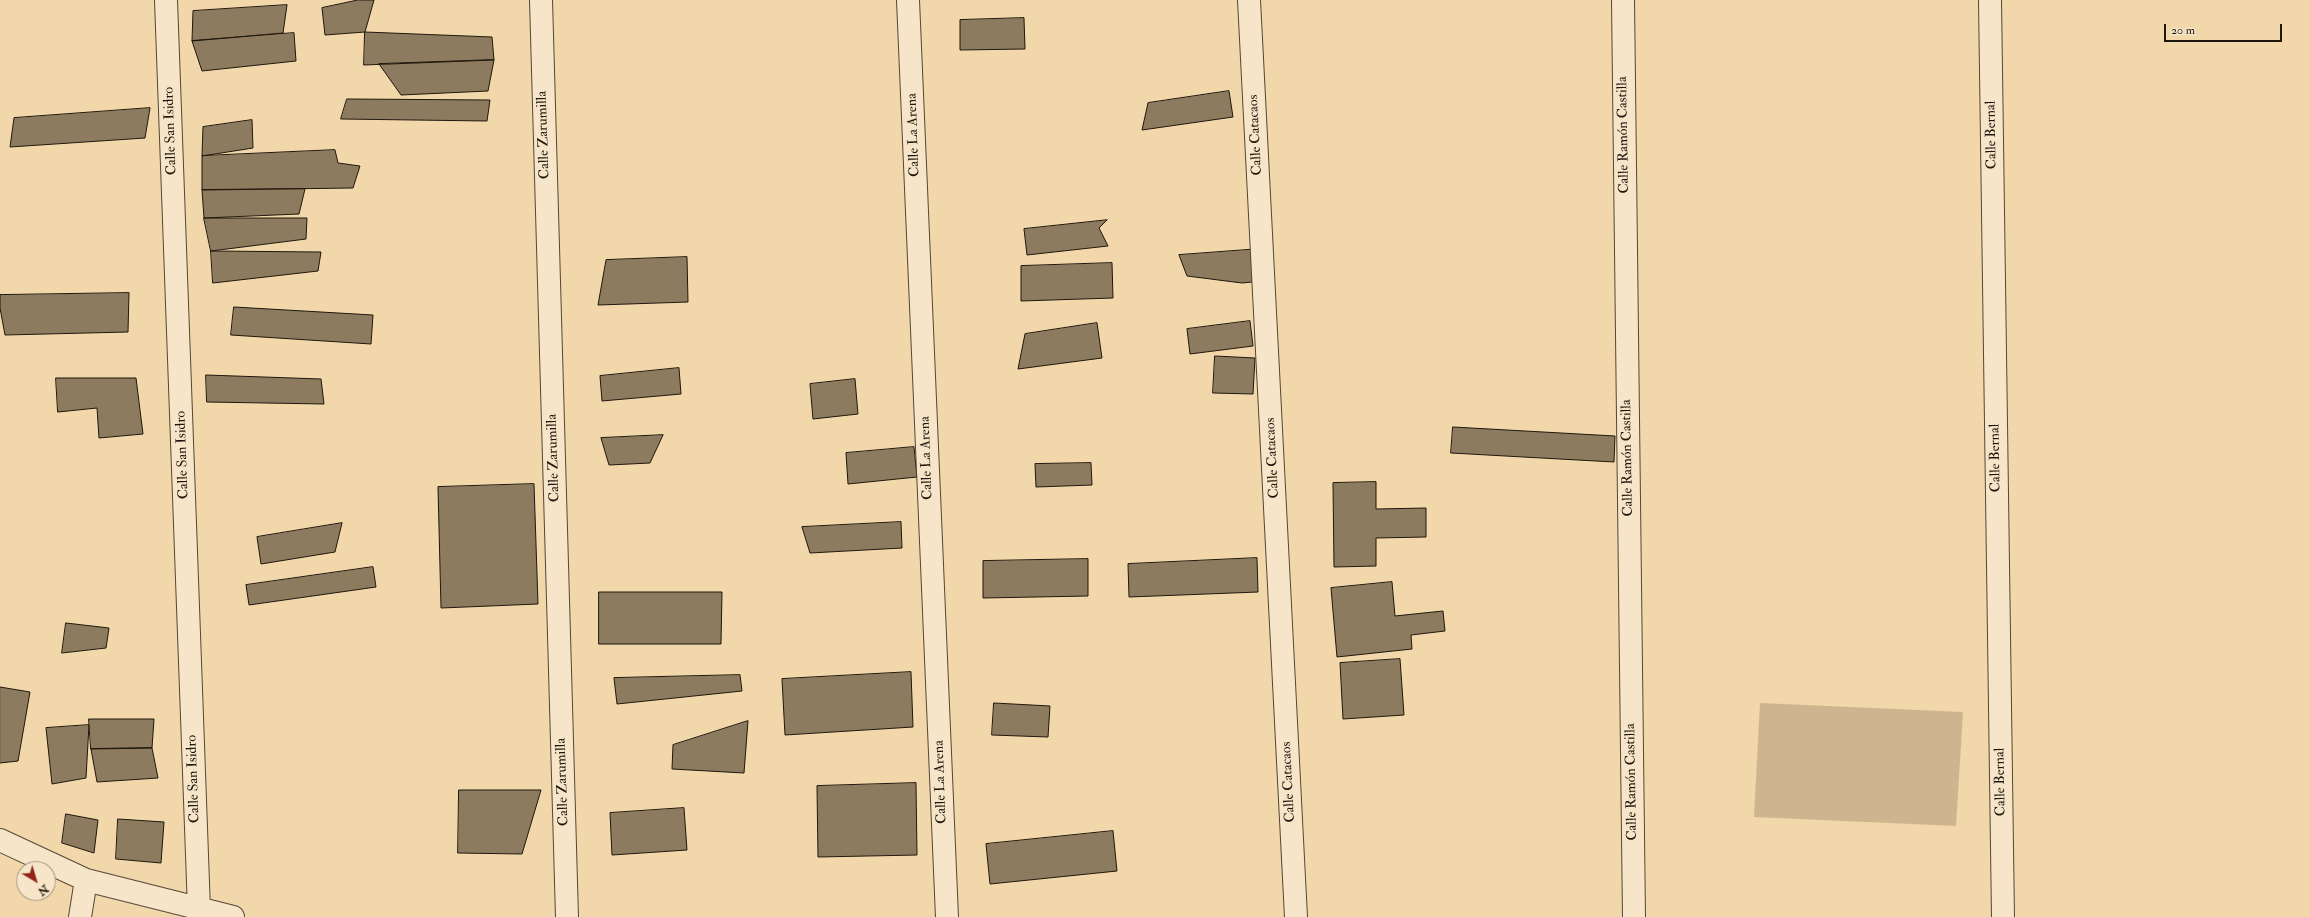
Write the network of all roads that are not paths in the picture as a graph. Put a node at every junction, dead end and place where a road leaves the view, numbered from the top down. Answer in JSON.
{"nodes":[{"id":1,"x":166,"y":0,"type":"edge"},
{"id":2,"x":540,"y":0,"type":"edge"},
{"id":3,"x":908,"y":0,"type":"edge"},
{"id":4,"x":1249,"y":0,"type":"edge"},
{"id":5,"x":1623,"y":0,"type":"edge"},
{"id":6,"x":1990,"y":0,"type":"edge"},
{"id":7,"x":0,"y":840,"type":"edge"},
{"id":8,"x":86,"y":880,"type":"junction"},
{"id":9,"x":199,"y":910,"type":"junction"},
{"id":10,"x":80,"y":917,"type":"edge"},
{"id":11,"x":233,"y":917,"type":"edge"},
{"id":12,"x":567,"y":917,"type":"edge"},
{"id":13,"x":947,"y":917,"type":"edge"},
{"id":14,"x":1296,"y":917,"type":"edge"},
{"id":15,"x":1634,"y":917,"type":"edge"},
{"id":16,"x":2003,"y":917,"type":"edge"}],
"edges":[{"from":1,"to":9,"type":"street","name":"Calle San Isidro"},
{"from":2,"to":12,"type":"street","name":"Calle Zarumilla"},
{"from":3,"to":13,"type":"street","name":"Calle La Arena"},
{"from":4,"to":14,"type":"street","name":"Calle Catacaos"},
{"from":5,"to":15,"type":"street","name":"Calle Ramón Castilla"},
{"from":6,"to":16,"type":"street","name":"Calle Bernal"},
{"from":7,"to":8,"type":"street"},
{"from":8,"to":9,"type":"street"},
{"from":8,"to":10,"type":"street"},
{"from":9,"to":11,"type":"street"}]}
